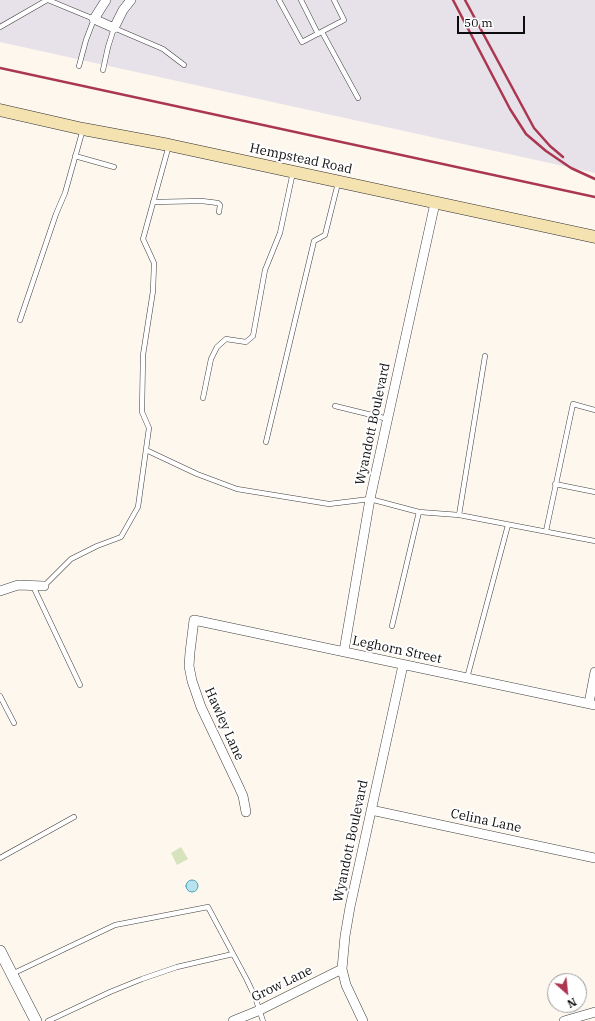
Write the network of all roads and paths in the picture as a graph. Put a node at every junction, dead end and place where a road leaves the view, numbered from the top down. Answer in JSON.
{"nodes":[{"id":1,"x":48,"y":0,"type":"edge"},
{"id":2,"x":106,"y":0,"type":"edge"},
{"id":3,"x":131,"y":0,"type":"edge"},
{"id":4,"x":279,"y":0,"type":"edge"},
{"id":5,"x":301,"y":0,"type":"edge"},
{"id":6,"x":334,"y":0,"type":"edge"},
{"id":7,"x":94,"y":19,"type":"junction"},
{"id":8,"x":0,"y":27,"type":"edge"},
{"id":9,"x":114,"y":28,"type":"junction"},
{"id":10,"x":320,"y":33,"type":"junction"},
{"id":11,"x":184,"y":65,"type":"dead end"},
{"id":12,"x":80,"y":66,"type":"dead end"},
{"id":13,"x":103,"y":70,"type":"dead end"},
{"id":14,"x":358,"y":98,"type":"dead end"},
{"id":15,"x":0,"y":110,"type":"edge"},
{"id":16,"x":83,"y":129,"type":"junction"},
{"id":17,"x":169,"y":145,"type":"junction"},
{"id":18,"x":75,"y":156,"type":"junction"},
{"id":19,"x":114,"y":167,"type":"dead end"},
{"id":20,"x":293,"y":172,"type":"junction"},
{"id":21,"x":338,"y":181,"type":"junction"},
{"id":22,"x":153,"y":202,"type":"junction"},
{"id":23,"x":435,"y":203,"type":"junction"},
{"id":24,"x":218,"y":212,"type":"dead end"},
{"id":25,"x":595,"y":237,"type":"edge"},
{"id":26,"x":20,"y":320,"type":"dead end"},
{"id":27,"x":485,"y":356,"type":"dead end"},
{"id":28,"x":203,"y":398,"type":"dead end"},
{"id":29,"x":335,"y":406,"type":"dead end"},
{"id":30,"x":595,"y":410,"type":"edge"},
{"id":31,"x":388,"y":419,"type":"junction"},
{"id":32,"x":266,"y":442,"type":"dead end"},
{"id":33,"x":146,"y":450,"type":"junction"},
{"id":34,"x":555,"y":484,"type":"junction"},
{"id":35,"x":595,"y":492,"type":"edge"},
{"id":36,"x":370,"y":499,"type":"junction"},
{"id":37,"x":419,"y":512,"type":"junction"},
{"id":38,"x":459,"y":515,"type":"junction"},
{"id":39,"x":508,"y":525,"type":"junction"},
{"id":40,"x":546,"y":531,"type":"junction"},
{"id":41,"x":595,"y":541,"type":"edge"},
{"id":42,"x":33,"y":586,"type":"junction"},
{"id":43,"x":44,"y":586,"type":"joint"},
{"id":44,"x":0,"y":591,"type":"edge"},
{"id":45,"x":194,"y":620,"type":"joint"},
{"id":46,"x":392,"y":626,"type":"dead end"},
{"id":47,"x":344,"y":651,"type":"junction"},
{"id":48,"x":403,"y":665,"type":"junction"},
{"id":49,"x":595,"y":672,"type":"edge"},
{"id":50,"x":467,"y":678,"type":"junction"},
{"id":51,"x":80,"y":685,"type":"dead end"},
{"id":52,"x":0,"y":696,"type":"edge"},
{"id":53,"x":592,"y":704,"type":"edge"},
{"id":54,"x":14,"y":723,"type":"dead end"},
{"id":55,"x":371,"y":810,"type":"junction"},
{"id":56,"x":246,"y":812,"type":"dead end"},
{"id":57,"x":74,"y":817,"type":"dead end"},
{"id":58,"x":0,"y":858,"type":"edge"},
{"id":59,"x":595,"y":858,"type":"edge"},
{"id":60,"x":0,"y":951,"type":"edge"},
{"id":61,"x":233,"y":954,"type":"junction"},
{"id":62,"x":342,"y":969,"type":"junction"},
{"id":63,"x":11,"y":974,"type":"junction"},
{"id":64,"x":260,"y":1010,"type":"junction"},
{"id":65,"x":595,"y":1012,"type":"edge"},
{"id":66,"x":36,"y":1021,"type":"edge"},
{"id":67,"x":48,"y":1021,"type":"edge"},
{"id":68,"x":233,"y":1021,"type":"edge"},
{"id":69,"x":263,"y":1021,"type":"edge"},
{"id":70,"x":363,"y":1021,"type":"edge"},
{"id":71,"x":564,"y":1021,"type":"edge"}],
"edges":[{"from":1,"to":7,"type":"lane"},
{"from":1,"to":8,"type":"lane"},
{"from":2,"to":7,"type":"street"},
{"from":3,"to":9,"type":"street"},
{"from":4,"to":10,"type":"lane"},
{"from":5,"to":10,"type":"lane"},
{"from":6,"to":10,"type":"lane"},
{"from":7,"to":9,"type":"street"},
{"from":7,"to":12,"type":"lane"},
{"from":9,"to":11,"type":"lane"},
{"from":9,"to":13,"type":"lane"},
{"from":10,"to":14,"type":"lane"},
{"from":15,"to":16,"type":"main road","name":"Hempstead Road"},
{"from":16,"to":17,"type":"main road","name":"Hempstead Road"},
{"from":16,"to":18,"type":"lane"},
{"from":17,"to":20,"type":"main road","name":"Hempstead Road"},
{"from":17,"to":22,"type":"lane"},
{"from":18,"to":19,"type":"lane"},
{"from":18,"to":26,"type":"lane"},
{"from":20,"to":21,"type":"main road","name":"Hempstead Road"},
{"from":20,"to":28,"type":"lane"},
{"from":21,"to":23,"type":"main road","name":"Hempstead Road"},
{"from":21,"to":32,"type":"lane"},
{"from":22,"to":24,"type":"lane"},
{"from":22,"to":33,"type":"lane"},
{"from":23,"to":25,"type":"main road","name":"Hempstead Road"},
{"from":23,"to":31,"type":"street","name":"Wyandott Boulevard"},
{"from":27,"to":38,"type":"lane"},
{"from":29,"to":31,"type":"lane"},
{"from":30,"to":34,"type":"lane"},
{"from":31,"to":36,"type":"street","name":"Wyandott Boulevard"},
{"from":33,"to":36,"type":"lane"},
{"from":33,"to":43,"type":"lane"},
{"from":34,"to":35,"type":"lane"},
{"from":34,"to":40,"type":"lane"},
{"from":36,"to":37,"type":"lane"},
{"from":36,"to":47,"type":"street","name":"Wyandott Boulevard"},
{"from":37,"to":38,"type":"lane"},
{"from":37,"to":46,"type":"lane"},
{"from":38,"to":39,"type":"lane"},
{"from":39,"to":40,"type":"lane"},
{"from":39,"to":50,"type":"lane"},
{"from":40,"to":41,"type":"lane"},
{"from":42,"to":43,"type":"street"},
{"from":42,"to":44,"type":"street"},
{"from":42,"to":51,"type":"lane"},
{"from":45,"to":47,"type":"street","name":"Leghorn Street"},
{"from":45,"to":56,"type":"street","name":"Hawley Lane"},
{"from":47,"to":48,"type":"street","name":"Leghorn Street"},
{"from":48,"to":50,"type":"street","name":"Leghorn Street"},
{"from":48,"to":55,"type":"street","name":"Wyandott Boulevard"},
{"from":49,"to":53,"type":"street"},
{"from":50,"to":53,"type":"street","name":"Leghorn Street"},
{"from":52,"to":54,"type":"lane"},
{"from":55,"to":59,"type":"street","name":"Celina Lane"},
{"from":55,"to":62,"type":"street","name":"Wyandott Boulevard"},
{"from":57,"to":58,"type":"lane"},
{"from":60,"to":63,"type":"street"},
{"from":61,"to":63,"type":"lane"},
{"from":61,"to":64,"type":"lane"},
{"from":61,"to":67,"type":"lane"},
{"from":62,"to":64,"type":"street","name":"Grow Lane"},
{"from":62,"to":70,"type":"street","name":"Wyandott Boulevard"},
{"from":63,"to":66,"type":"street"},
{"from":64,"to":68,"type":"street","name":"Grow Lane"},
{"from":64,"to":69,"type":"lane"},
{"from":65,"to":71,"type":"street"}]}
